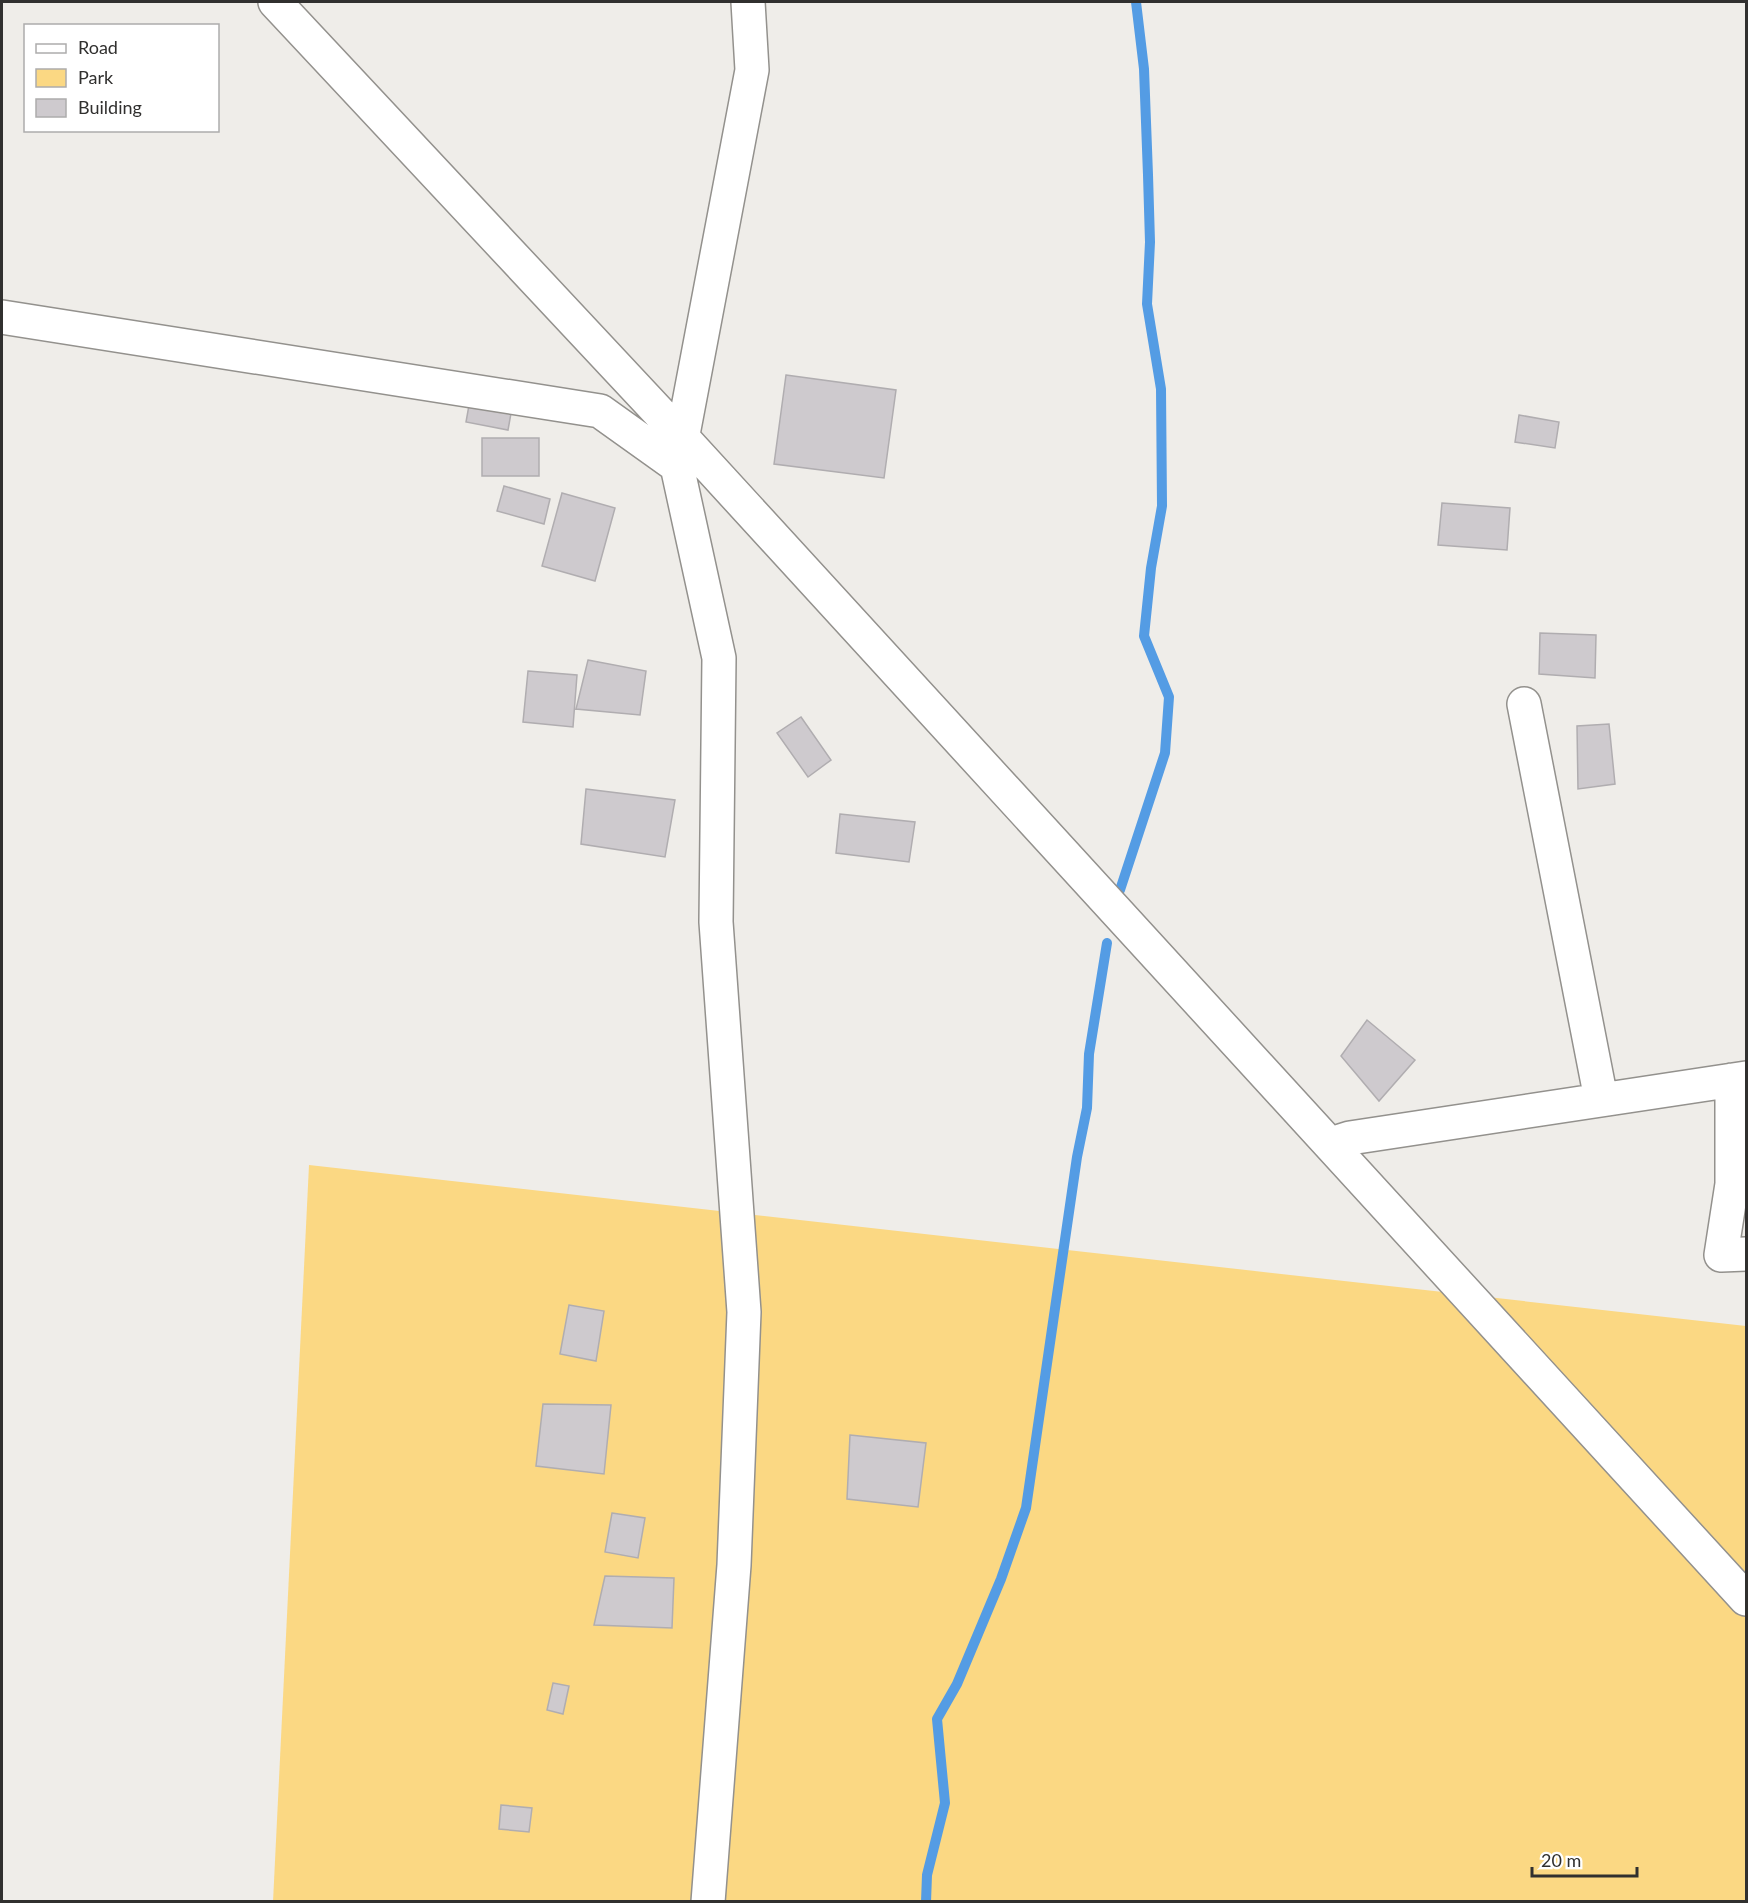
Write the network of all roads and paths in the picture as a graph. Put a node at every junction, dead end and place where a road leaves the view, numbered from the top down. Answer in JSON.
{"nodes":[{"id":1,"x":275,"y":2,"type":"edge"},
{"id":2,"x":748,"y":2,"type":"edge"},
{"id":3,"x":2,"y":317,"type":"edge"},
{"id":4,"x":680,"y":451,"type":"junction"},
{"id":5,"x":1524,"y":704,"type":"dead end"},
{"id":6,"x":1739,"y":1079,"type":"edge"},
{"id":7,"x":1601,"y":1100,"type":"junction"},
{"id":8,"x":1332,"y":1144,"type":"junction"},
{"id":9,"x":1746,"y":1254,"type":"edge"},
{"id":10,"x":1746,"y":1599,"type":"edge"},
{"id":11,"x":708,"y":1902,"type":"edge"}],
"edges":[{"from":1,"to":4,"type":"street"},
{"from":2,"to":4,"type":"street"},
{"from":3,"to":4,"type":"street"},
{"from":4,"to":8,"type":"street"},
{"from":4,"to":11,"type":"street"},
{"from":5,"to":7,"type":"street"},
{"from":6,"to":7,"type":"street"},
{"from":6,"to":9,"type":"street"},
{"from":7,"to":8,"type":"street"},
{"from":8,"to":10,"type":"street"}]}
